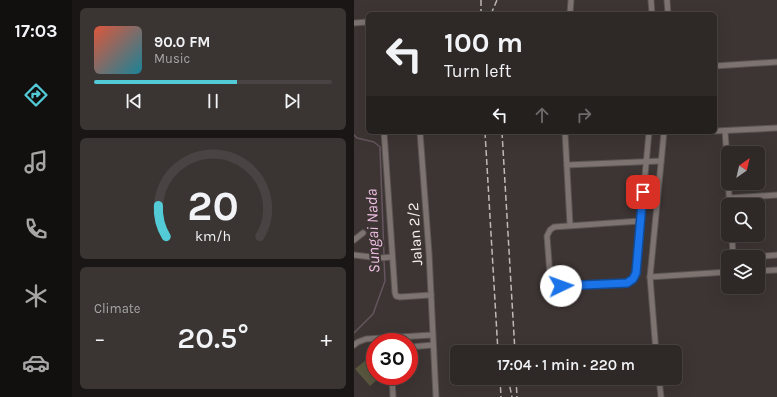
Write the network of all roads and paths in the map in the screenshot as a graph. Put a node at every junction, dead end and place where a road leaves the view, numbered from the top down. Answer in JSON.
{"nodes":[{"id":1,"x":571,"y":0,"type":"edge"},
{"id":2,"x":651,"y":0,"type":"edge"},
{"id":3,"x":667,"y":0,"type":"edge"},
{"id":4,"x":570,"y":12,"type":"edge"},
{"id":5,"x":652,"y":12,"type":"edge"},
{"id":6,"x":668,"y":12,"type":"edge"},
{"id":7,"x":366,"y":22,"type":"edge"},
{"id":8,"x":354,"y":23,"type":"edge"},
{"id":9,"x":777,"y":62,"type":"edge"},
{"id":10,"x":717,"y":66,"type":"edge"},
{"id":11,"x":777,"y":128,"type":"edge"},
{"id":12,"x":717,"y":130,"type":"edge"},
{"id":13,"x":725,"y":131,"type":"junction"},
{"id":14,"x":384,"y":134,"type":"edge"},
{"id":15,"x":420,"y":134,"type":"edge"},
{"id":16,"x":565,"y":134,"type":"edge"},
{"id":17,"x":649,"y":134,"type":"edge"},
{"id":18,"x":664,"y":134,"type":"edge"},
{"id":19,"x":726,"y":146,"type":"edge"},
{"id":20,"x":661,"y":161,"type":"junction"},
{"id":21,"x":646,"y":162,"type":"junction"},
{"id":22,"x":567,"y":165,"type":"junction"},
{"id":23,"x":729,"y":190,"type":"edge"},
{"id":24,"x":777,"y":194,"type":"edge"},
{"id":25,"x":730,"y":198,"type":"joint"},
{"id":26,"x":640,"y":221,"type":"junction"},
{"id":27,"x":570,"y":225,"type":"junction"},
{"id":28,"x":363,"y":233,"type":"dead end"},
{"id":29,"x":354,"y":240,"type":"edge"},
{"id":30,"x":354,"y":255,"type":"edge"},
{"id":31,"x":777,"y":255,"type":"edge"},
{"id":32,"x":765,"y":256,"type":"edge"},
{"id":33,"x":389,"y":257,"type":"junction"},
{"id":34,"x":777,"y":270,"type":"edge"},
{"id":35,"x":765,"y":271,"type":"edge"},
{"id":36,"x":721,"y":272,"type":"edge"},
{"id":37,"x":650,"y":277,"type":"junction"},
{"id":38,"x":431,"y":295,"type":"junction"},
{"id":39,"x":432,"y":335,"type":"junction"},
{"id":40,"x":418,"y":337,"type":"edge"},
{"id":41,"x":366,"y":339,"type":"edge"},
{"id":42,"x":354,"y":345,"type":"edge"},
{"id":43,"x":433,"y":345,"type":"junction"},
{"id":44,"x":655,"y":345,"type":"edge"},
{"id":45,"x":418,"y":346,"type":"edge"},
{"id":46,"x":392,"y":385,"type":"edge"},
{"id":47,"x":660,"y":385,"type":"edge"},
{"id":48,"x":393,"y":397,"type":"edge"},
{"id":49,"x":436,"y":397,"type":"edge"},
{"id":50,"x":661,"y":397,"type":"edge"}],
"edges":[{"from":1,"to":4,"type":"street"},
{"from":2,"to":5,"type":"street"},
{"from":3,"to":6,"type":"street"},
{"from":7,"to":8,"type":"street"},
{"from":9,"to":10,"type":"street"},
{"from":11,"to":13,"type":"street"},
{"from":12,"to":13,"type":"street"},
{"from":13,"to":19,"type":"street"},
{"from":14,"to":33,"type":"street"},
{"from":15,"to":38,"type":"street","name":"Jalan 2/2"},
{"from":16,"to":22,"type":"street"},
{"from":17,"to":21,"type":"street"},
{"from":18,"to":20,"type":"street"},
{"from":20,"to":21,"type":"street"},
{"from":20,"to":37,"type":"street"},
{"from":21,"to":22,"type":"street"},
{"from":21,"to":26,"type":"street"},
{"from":22,"to":27,"type":"street"},
{"from":23,"to":25,"type":"street"},
{"from":24,"to":25,"type":"street"},
{"from":26,"to":27,"type":"street"},
{"from":26,"to":27,"type":"street"},
{"from":28,"to":29,"type":"street"},
{"from":30,"to":33,"type":"street"},
{"from":31,"to":32,"type":"street"},
{"from":33,"to":38,"type":"street"},
{"from":34,"to":35,"type":"street"},
{"from":36,"to":37,"type":"street"},
{"from":37,"to":44,"type":"street"},
{"from":38,"to":39,"type":"street","name":"Jalan 2/2"},
{"from":39,"to":40,"type":"street"},
{"from":39,"to":43,"type":"street","name":"Jalan 2/2"},
{"from":41,"to":42,"type":"street"},
{"from":43,"to":45,"type":"street"},
{"from":43,"to":49,"type":"street","name":"Jalan 2/2"},
{"from":46,"to":48,"type":"street"},
{"from":47,"to":50,"type":"street"}]}
